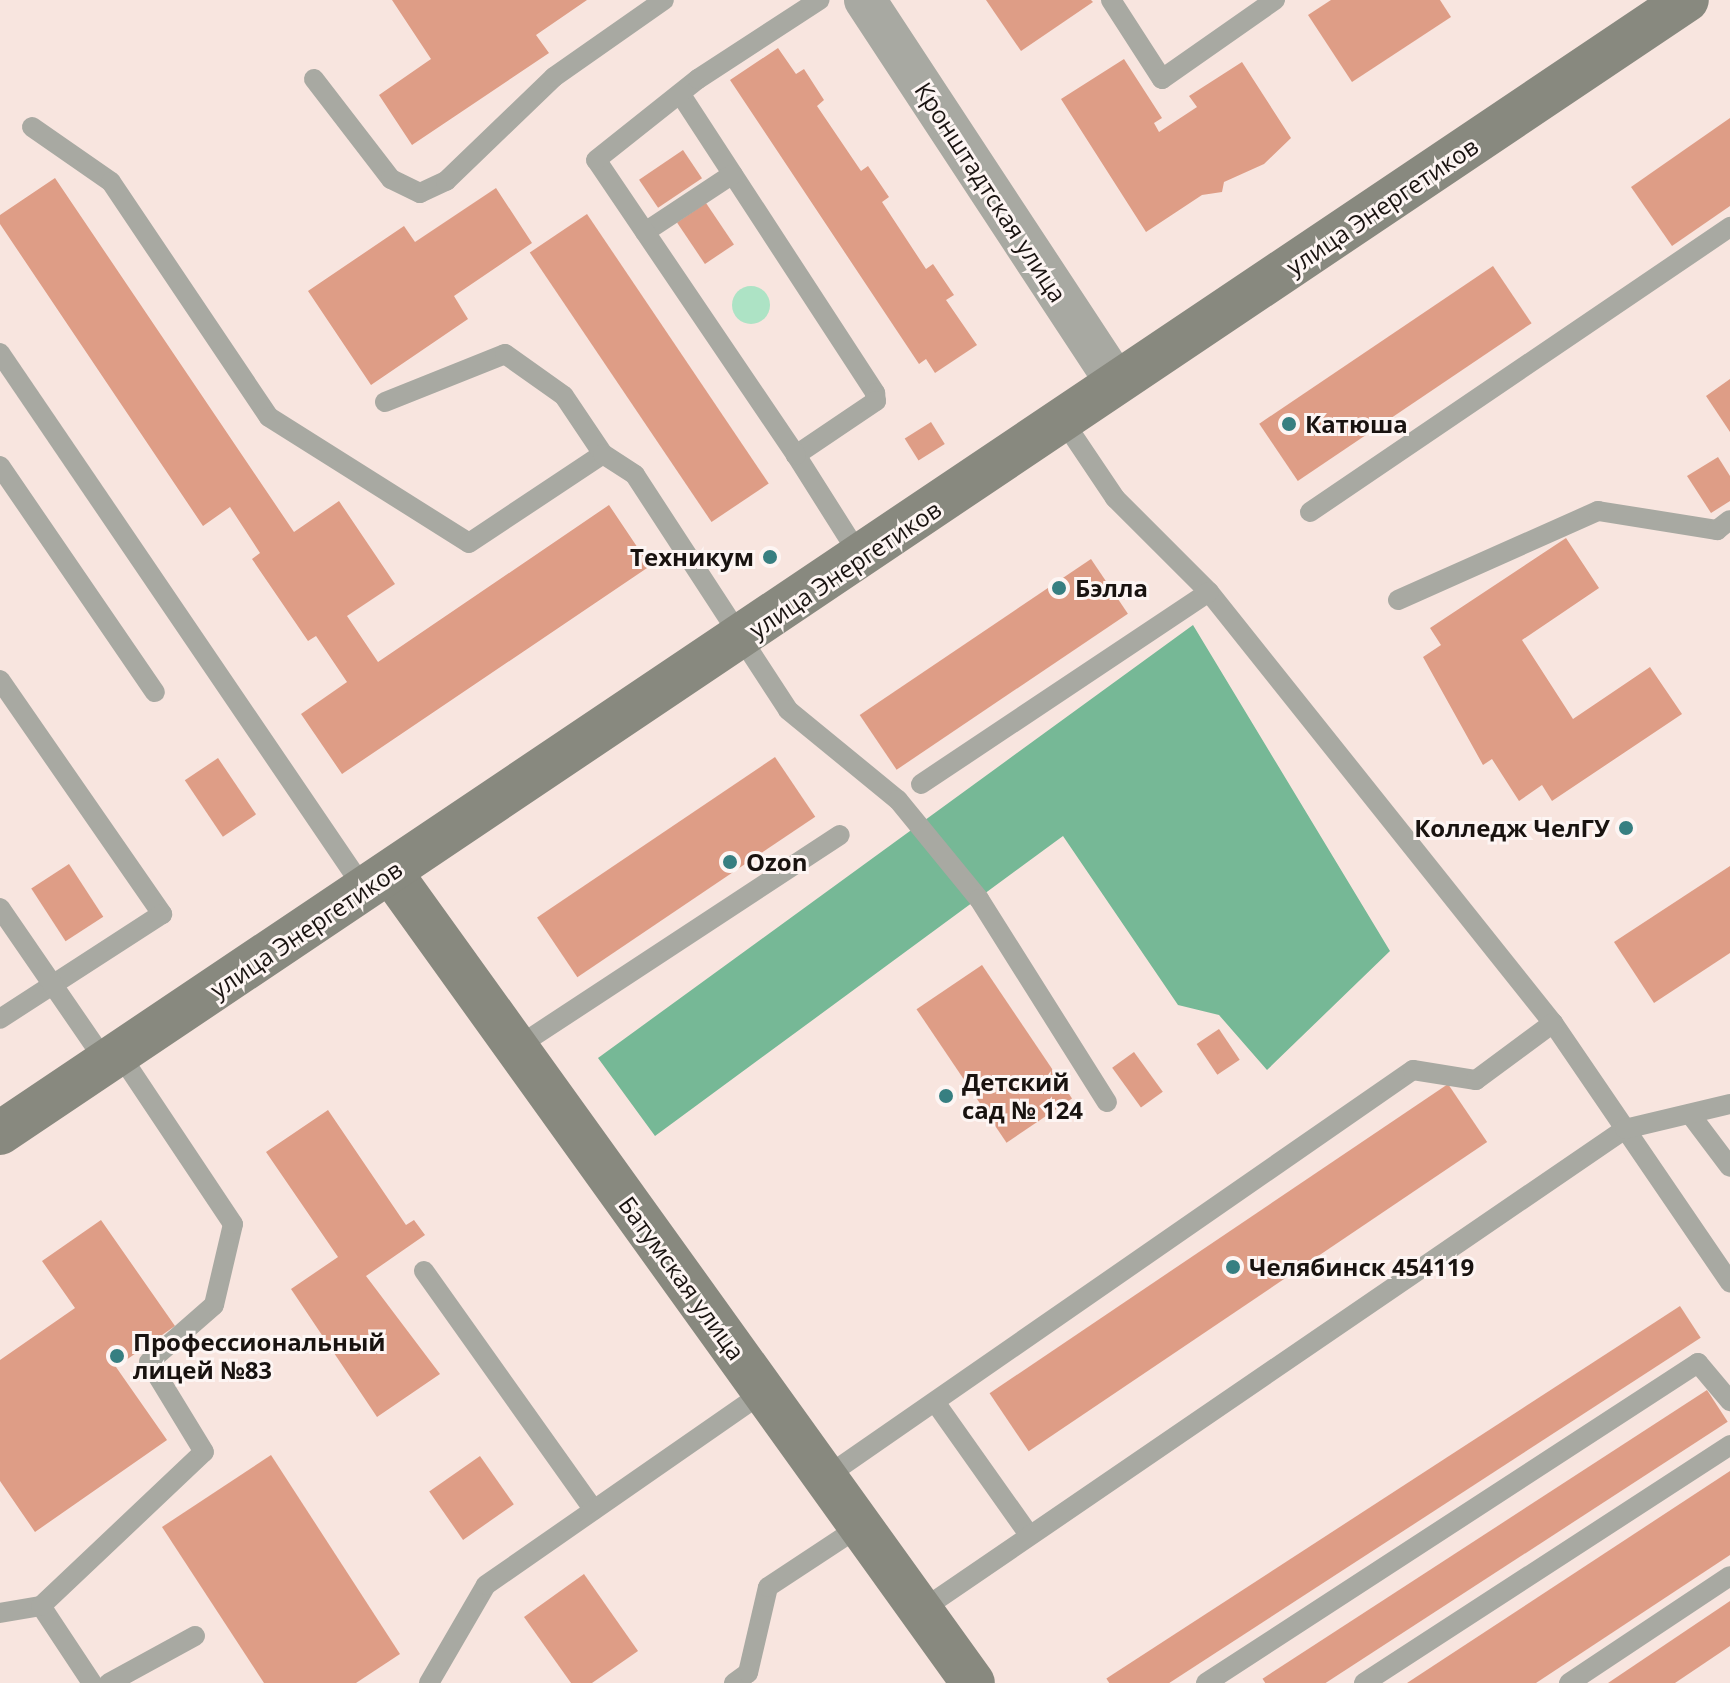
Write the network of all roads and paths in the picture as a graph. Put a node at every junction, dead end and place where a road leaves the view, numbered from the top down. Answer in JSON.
{"nodes":[{"id":1,"x":664,"y":0,"type":"edge"},
{"id":2,"x":819,"y":0,"type":"edge"},
{"id":3,"x":865,"y":0,"type":"edge"},
{"id":4,"x":1111,"y":0,"type":"edge"},
{"id":5,"x":1275,"y":0,"type":"edge"},
{"id":6,"x":1687,"y":0,"type":"edge"},
{"id":7,"x":314,"y":79,"type":"dead end"},
{"id":8,"x":683,"y":98,"type":"junction"},
{"id":9,"x":32,"y":127,"type":"dead end"},
{"id":10,"x":733,"y":174,"type":"junction"},
{"id":11,"x":1730,"y":227,"type":"edge"},
{"id":12,"x":645,"y":232,"type":"junction"},
{"id":13,"x":0,"y":353,"type":"edge"},
{"id":14,"x":1117,"y":383,"type":"junction"},
{"id":15,"x":385,"y":402,"type":"dead end"},
{"id":16,"x":1064,"y":422,"type":"junction"},
{"id":17,"x":603,"y":454,"type":"junction"},
{"id":18,"x":796,"y":455,"type":"junction"},
{"id":19,"x":0,"y":466,"type":"edge"},
{"id":20,"x":1310,"y":512,"type":"dead end"},
{"id":21,"x":1730,"y":520,"type":"edge"},
{"id":22,"x":861,"y":558,"type":"junction"},
{"id":23,"x":1209,"y":592,"type":"junction"},
{"id":24,"x":1398,"y":600,"type":"dead end"},
{"id":25,"x":745,"y":636,"type":"junction"},
{"id":26,"x":0,"y":680,"type":"edge"},
{"id":27,"x":155,"y":692,"type":"dead end"},
{"id":28,"x":921,"y":784,"type":"dead end"},
{"id":29,"x":840,"y":835,"type":"dead end"},
{"id":30,"x":378,"y":881,"type":"junction"},
{"id":31,"x":0,"y":908,"type":"edge"},
{"id":32,"x":53,"y":985,"type":"junction"},
{"id":33,"x":0,"y":1019,"type":"edge"},
{"id":34,"x":1553,"y":1023,"type":"junction"},
{"id":35,"x":517,"y":1047,"type":"junction"},
{"id":36,"x":113,"y":1058,"type":"junction"},
{"id":37,"x":1107,"y":1102,"type":"dead end"},
{"id":38,"x":1730,"y":1104,"type":"edge"},
{"id":39,"x":1690,"y":1114,"type":"junction"},
{"id":40,"x":1625,"y":1129,"type":"junction"},
{"id":41,"x":0,"y":1133,"type":"edge"},
{"id":42,"x":1730,"y":1167,"type":"edge"},
{"id":43,"x":424,"y":1271,"type":"dead end"},
{"id":44,"x":1730,"y":1282,"type":"edge"},
{"id":45,"x":764,"y":1392,"type":"junction"},
{"id":46,"x":1730,"y":1401,"type":"edge"},
{"id":47,"x":935,"y":1402,"type":"junction"},
{"id":48,"x":1730,"y":1445,"type":"edge"},
{"id":49,"x":827,"y":1476,"type":"junction"},
{"id":50,"x":594,"y":1510,"type":"junction"},
{"id":51,"x":862,"y":1525,"type":"junction"},
{"id":52,"x":1029,"y":1535,"type":"junction"},
{"id":53,"x":1730,"y":1576,"type":"edge"},
{"id":54,"x":41,"y":1606,"type":"junction"},
{"id":55,"x":923,"y":1609,"type":"junction"},
{"id":56,"x":0,"y":1613,"type":"edge"},
{"id":57,"x":195,"y":1636,"type":"dead end"},
{"id":58,"x":745,"y":1680,"type":"edge"},
{"id":59,"x":92,"y":1683,"type":"edge"},
{"id":60,"x":109,"y":1683,"type":"edge"},
{"id":61,"x":429,"y":1683,"type":"edge"},
{"id":62,"x":973,"y":1683,"type":"edge"},
{"id":63,"x":1206,"y":1683,"type":"edge"},
{"id":64,"x":1364,"y":1683,"type":"edge"},
{"id":65,"x":1569,"y":1683,"type":"edge"}],
"edges":[{"from":1,"to":7,"type":"lane"},
{"from":2,"to":8,"type":"lane"},
{"from":3,"to":14,"type":"street","name":"Кронштадтская улица"},
{"from":4,"to":5,"type":"lane"},
{"from":6,"to":14,"type":"street","name":"улица Энергетиков"},
{"from":8,"to":10,"type":"lane"},
{"from":8,"to":12,"type":"lane"},
{"from":9,"to":17,"type":"lane"},
{"from":10,"to":12,"type":"lane"},
{"from":10,"to":18,"type":"lane"},
{"from":11,"to":20,"type":"lane"},
{"from":12,"to":18,"type":"lane"},
{"from":13,"to":30,"type":"lane"},
{"from":14,"to":16,"type":"street","name":"улица Энергетиков"},
{"from":15,"to":17,"type":"lane"},
{"from":16,"to":22,"type":"street","name":"улица Энергетиков"},
{"from":16,"to":23,"type":"lane"},
{"from":17,"to":25,"type":"lane"},
{"from":18,"to":22,"type":"lane"},
{"from":19,"to":27,"type":"lane"},
{"from":21,"to":24,"type":"lane"},
{"from":22,"to":25,"type":"street","name":"улица Энергетиков"},
{"from":23,"to":28,"type":"lane"},
{"from":23,"to":34,"type":"lane"},
{"from":25,"to":30,"type":"street","name":"улица Энергетиков"},
{"from":25,"to":37,"type":"lane"},
{"from":26,"to":32,"type":"lane"},
{"from":29,"to":35,"type":"lane"},
{"from":30,"to":35,"type":"street","name":"Батумская улица"},
{"from":30,"to":36,"type":"street","name":"улица Энергетиков"},
{"from":31,"to":32,"type":"lane"},
{"from":32,"to":33,"type":"lane"},
{"from":32,"to":36,"type":"lane"},
{"from":34,"to":40,"type":"lane"},
{"from":34,"to":47,"type":"lane"},
{"from":35,"to":45,"type":"street","name":"Батумская улица"},
{"from":36,"to":41,"type":"street","name":"улица Энергетиков"},
{"from":36,"to":54,"type":"lane"},
{"from":38,"to":39,"type":"lane"},
{"from":39,"to":40,"type":"lane"},
{"from":39,"to":42,"type":"lane"},
{"from":40,"to":44,"type":"lane"},
{"from":40,"to":52,"type":"lane"},
{"from":43,"to":50,"type":"lane"},
{"from":45,"to":49,"type":"street","name":"Батумская улица"},
{"from":45,"to":50,"type":"lane"},
{"from":46,"to":63,"type":"lane"},
{"from":47,"to":49,"type":"lane"},
{"from":47,"to":52,"type":"lane"},
{"from":48,"to":64,"type":"lane"},
{"from":49,"to":51,"type":"street","name":"Батумская улица"},
{"from":50,"to":61,"type":"lane"},
{"from":51,"to":55,"type":"street","name":"Батумская улица"},
{"from":51,"to":58,"type":"lane"},
{"from":52,"to":55,"type":"lane"},
{"from":53,"to":65,"type":"lane"},
{"from":54,"to":56,"type":"lane"},
{"from":54,"to":59,"type":"lane"},
{"from":55,"to":62,"type":"street","name":"Батумская улица"},
{"from":57,"to":60,"type":"lane"}]}
